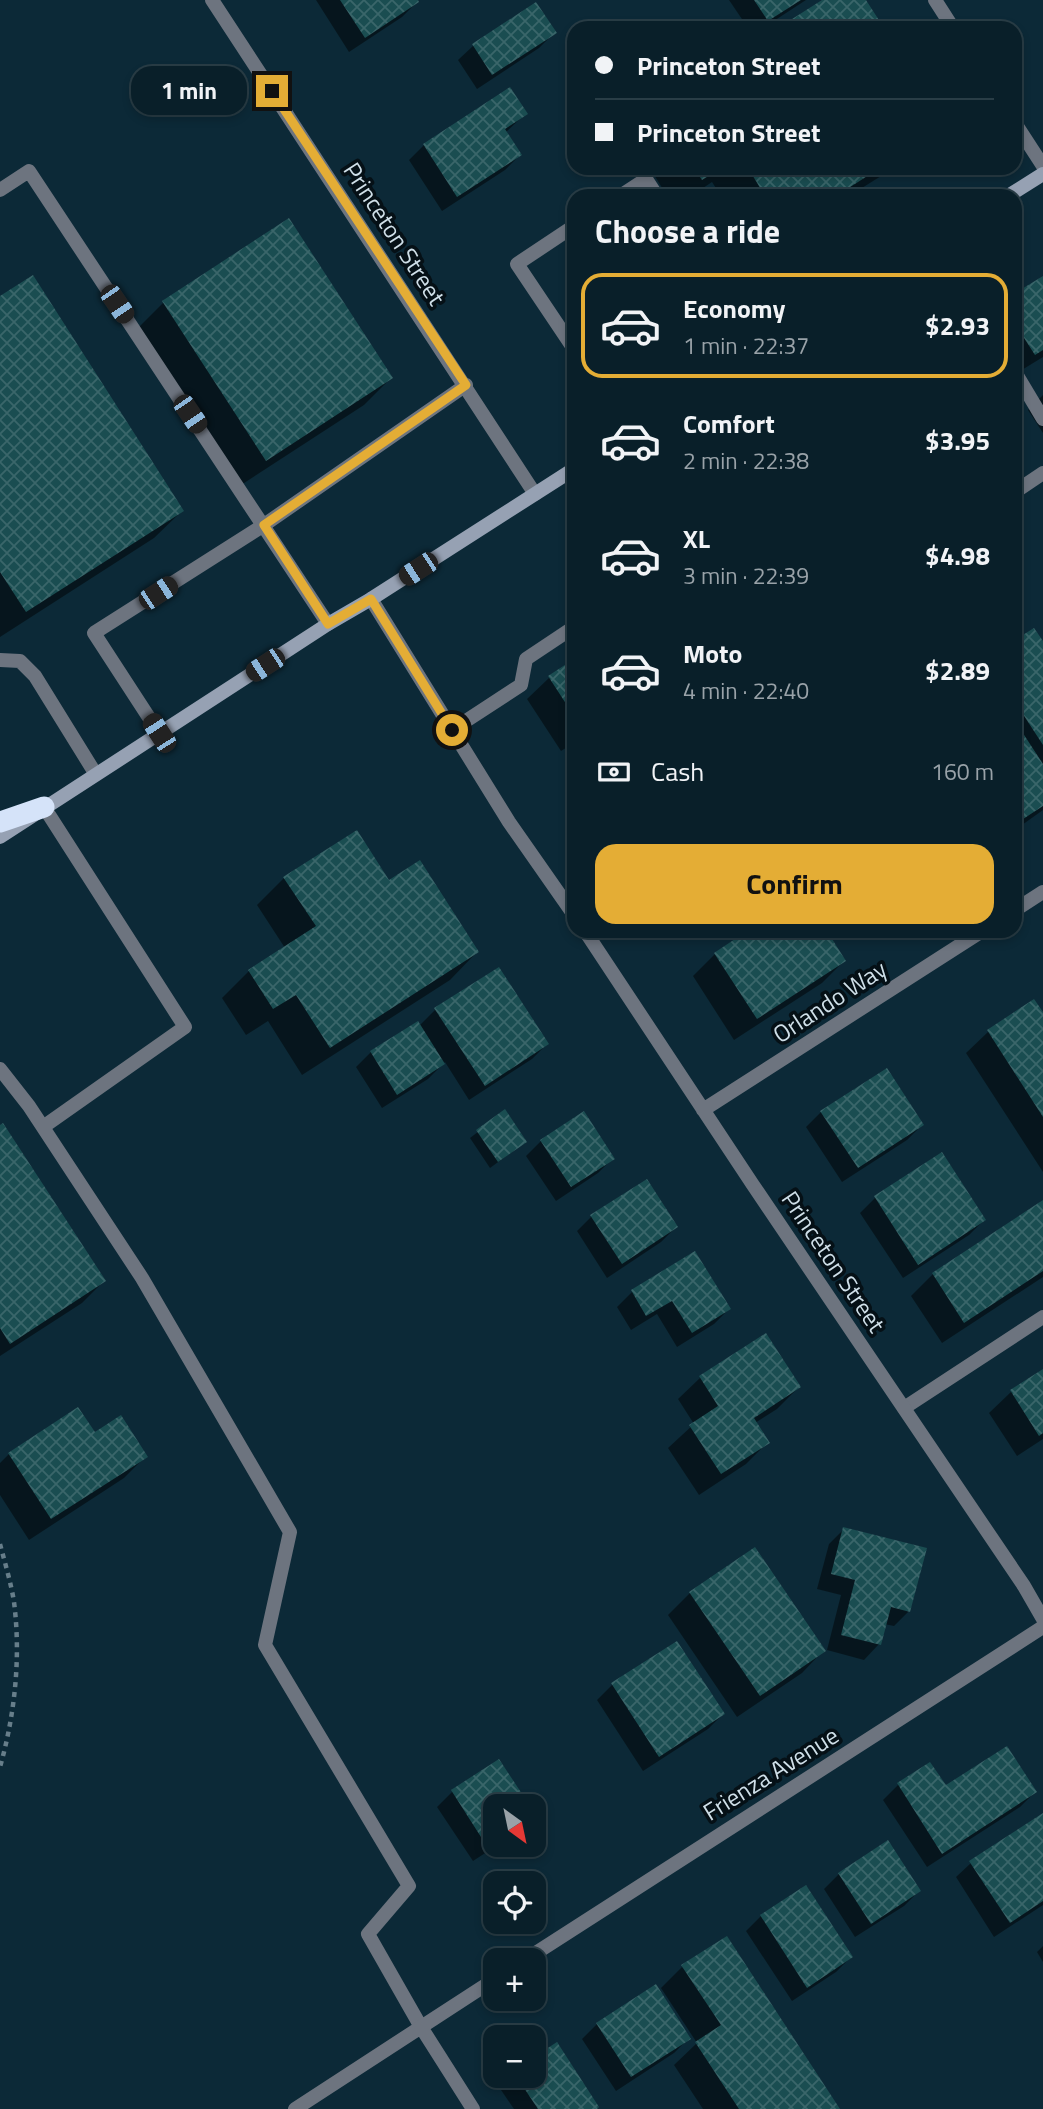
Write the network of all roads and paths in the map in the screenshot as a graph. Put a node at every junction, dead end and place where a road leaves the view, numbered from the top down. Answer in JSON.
{"nodes":[{"id":1,"x":212,"y":0,"type":"edge"},
{"id":2,"x":935,"y":0,"type":"edge"},
{"id":3,"x":948,"y":21,"type":"edge"},
{"id":4,"x":1022,"y":134,"type":"edge"},
{"id":5,"x":1043,"y":166,"type":"edge"},
{"id":6,"x":1043,"y":174,"type":"edge"},
{"id":7,"x":631,"y":189,"type":"edge"},
{"id":8,"x":652,"y":189,"type":"edge"},
{"id":9,"x":1019,"y":189,"type":"edge"},
{"id":10,"x":0,"y":190,"type":"edge"},
{"id":11,"x":567,"y":231,"type":"edge"},
{"id":12,"x":567,"y":339,"type":"edge"},
{"id":13,"x":1022,"y":384,"type":"edge"},
{"id":14,"x":466,"y":385,"type":"junction"},
{"id":15,"x":1043,"y":419,"type":"edge"},
{"id":16,"x":567,"y":473,"type":"edge"},
{"id":17,"x":1043,"y":474,"type":"edge"},
{"id":18,"x":1022,"y":488,"type":"edge"},
{"id":19,"x":535,"y":494,"type":"junction"},
{"id":20,"x":264,"y":525,"type":"junction"},
{"id":21,"x":371,"y":599,"type":"junction"},
{"id":22,"x":328,"y":624,"type":"junction"},
{"id":23,"x":567,"y":632,"type":"edge"},
{"id":24,"x":0,"y":660,"type":"edge"},
{"id":25,"x":452,"y":730,"type":"junction"},
{"id":26,"x":159,"y":733,"type":"junction"},
{"id":27,"x":95,"y":774,"type":"junction"},
{"id":28,"x":44,"y":807,"type":"junction"},
{"id":29,"x":0,"y":822,"type":"edge"},
{"id":30,"x":0,"y":836,"type":"edge"},
{"id":31,"x":1043,"y":892,"type":"edge"},
{"id":32,"x":567,"y":905,"type":"edge"},
{"id":33,"x":1022,"y":906,"type":"edge"},
{"id":34,"x":590,"y":938,"type":"edge"},
{"id":35,"x":971,"y":938,"type":"edge"},
{"id":36,"x":0,"y":1069,"type":"edge"},
{"id":37,"x":703,"y":1110,"type":"junction"},
{"id":38,"x":43,"y":1127,"type":"junction"},
{"id":39,"x":1043,"y":1317,"type":"edge"},
{"id":40,"x":904,"y":1408,"type":"junction"},
{"id":41,"x":0,"y":1544,"type":"edge"},
{"id":42,"x":1043,"y":1619,"type":"edge"},
{"id":43,"x":1043,"y":1627,"type":"edge"},
{"id":44,"x":0,"y":1767,"type":"edge"},
{"id":45,"x":543,"y":1948,"type":"edge"},
{"id":46,"x":483,"y":1987,"type":"edge"},
{"id":47,"x":421,"y":2027,"type":"junction"},
{"id":48,"x":295,"y":2109,"type":"edge"},
{"id":49,"x":473,"y":2109,"type":"edge"}],
"edges":[{"from":1,"to":14,"type":"street","name":"Princeton Street"},
{"from":2,"to":3,"type":"street"},
{"from":4,"to":5,"type":"street"},
{"from":6,"to":9,"type":"main road"},
{"from":7,"to":8,"type":"street"},
{"from":10,"to":20,"type":"street"},
{"from":11,"to":12,"type":"street"},
{"from":13,"to":15,"type":"street"},
{"from":14,"to":19,"type":"street","name":"Princeton Street"},
{"from":14,"to":20,"type":"street"},
{"from":16,"to":19,"type":"main road"},
{"from":17,"to":18,"type":"street"},
{"from":19,"to":21,"type":"main road"},
{"from":20,"to":22,"type":"street"},
{"from":20,"to":26,"type":"street"},
{"from":21,"to":22,"type":"main road"},
{"from":21,"to":25,"type":"street"},
{"from":22,"to":26,"type":"main road"},
{"from":23,"to":25,"type":"street"},
{"from":24,"to":27,"type":"street"},
{"from":25,"to":32,"type":"street"},
{"from":26,"to":27,"type":"main road"},
{"from":27,"to":28,"type":"main road"},
{"from":28,"to":29,"type":"highway"},
{"from":28,"to":30,"type":"main road"},
{"from":28,"to":38,"type":"street"},
{"from":31,"to":33,"type":"street"},
{"from":34,"to":37,"type":"street","name":"Princeton Street"},
{"from":35,"to":37,"type":"street","name":"Orlando Way"},
{"from":36,"to":38,"type":"street"},
{"from":37,"to":40,"type":"street","name":"Princeton Street"},
{"from":38,"to":47,"type":"street"},
{"from":39,"to":40,"type":"street"},
{"from":40,"to":42,"type":"street","name":"Princeton Street"},
{"from":41,"to":44,"type":"path"},
{"from":43,"to":45,"type":"street","name":"Frienza Avenue"},
{"from":46,"to":47,"type":"street"},
{"from":47,"to":48,"type":"street"},
{"from":47,"to":49,"type":"street"}]}
